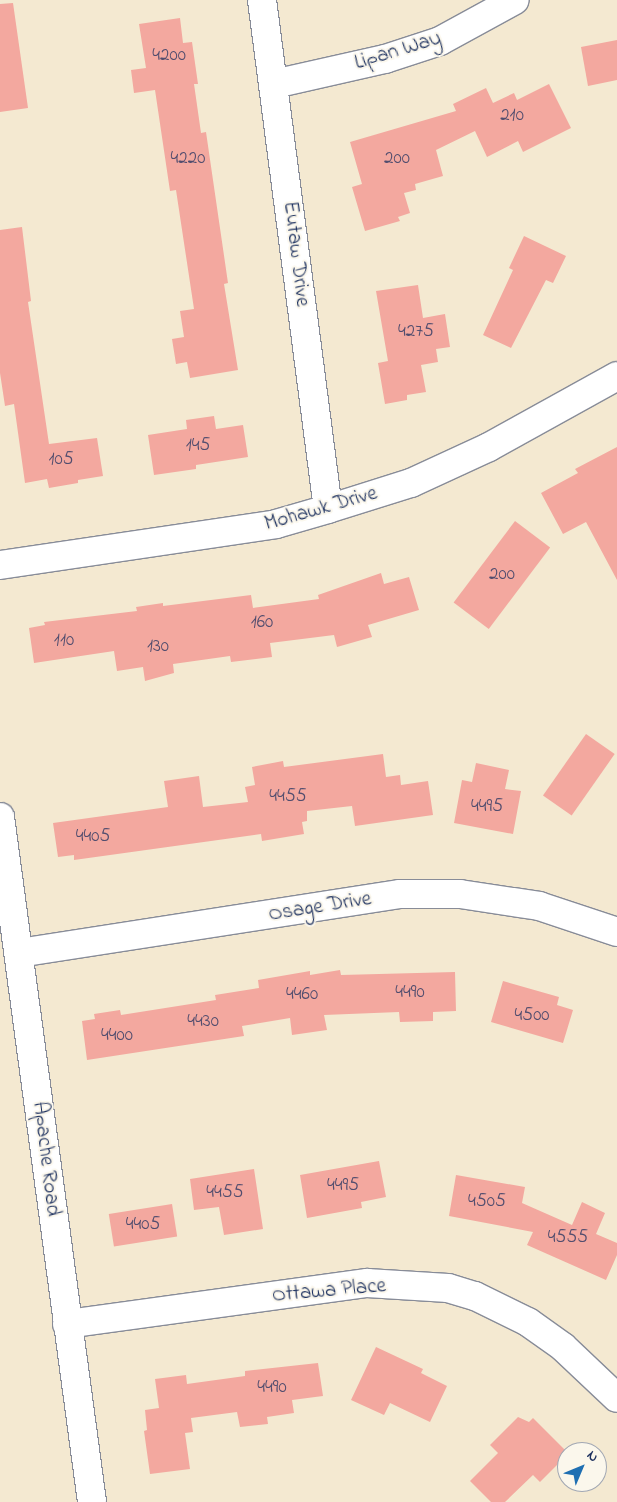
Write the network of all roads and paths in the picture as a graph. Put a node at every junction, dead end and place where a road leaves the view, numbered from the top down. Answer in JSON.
{"nodes":[{"id":1,"x":262,"y":0,"type":"edge"},
{"id":2,"x":515,"y":0,"type":"edge"},
{"id":3,"x":274,"y":84,"type":"junction"},
{"id":4,"x":617,"y":376,"type":"edge"},
{"id":5,"x":328,"y":509,"type":"junction"},
{"id":6,"x":0,"y":565,"type":"edge"},
{"id":7,"x":0,"y":816,"type":"edge"},
{"id":8,"x":616,"y":930,"type":"edge"},
{"id":9,"x":20,"y":953,"type":"junction"},
{"id":10,"x":67,"y":1324,"type":"junction"},
{"id":11,"x":617,"y":1398,"type":"edge"},
{"id":12,"x":92,"y":1502,"type":"edge"}],
"edges":[{"from":1,"to":3,"type":"street","name":"Eutaw Drive"},
{"from":2,"to":3,"type":"street","name":"Lipan Way"},
{"from":3,"to":5,"type":"street","name":"Eutaw Drive"},
{"from":4,"to":5,"type":"street","name":"Mohawk Drive"},
{"from":5,"to":6,"type":"street","name":"Mohawk Drive"},
{"from":7,"to":9,"type":"street","name":"Apache Road"},
{"from":8,"to":9,"type":"street","name":"Osage Drive"},
{"from":9,"to":10,"type":"street","name":"Apache Road"},
{"from":10,"to":11,"type":"street","name":"Ottawa Place"},
{"from":10,"to":12,"type":"street","name":"Apache Road"}]}
